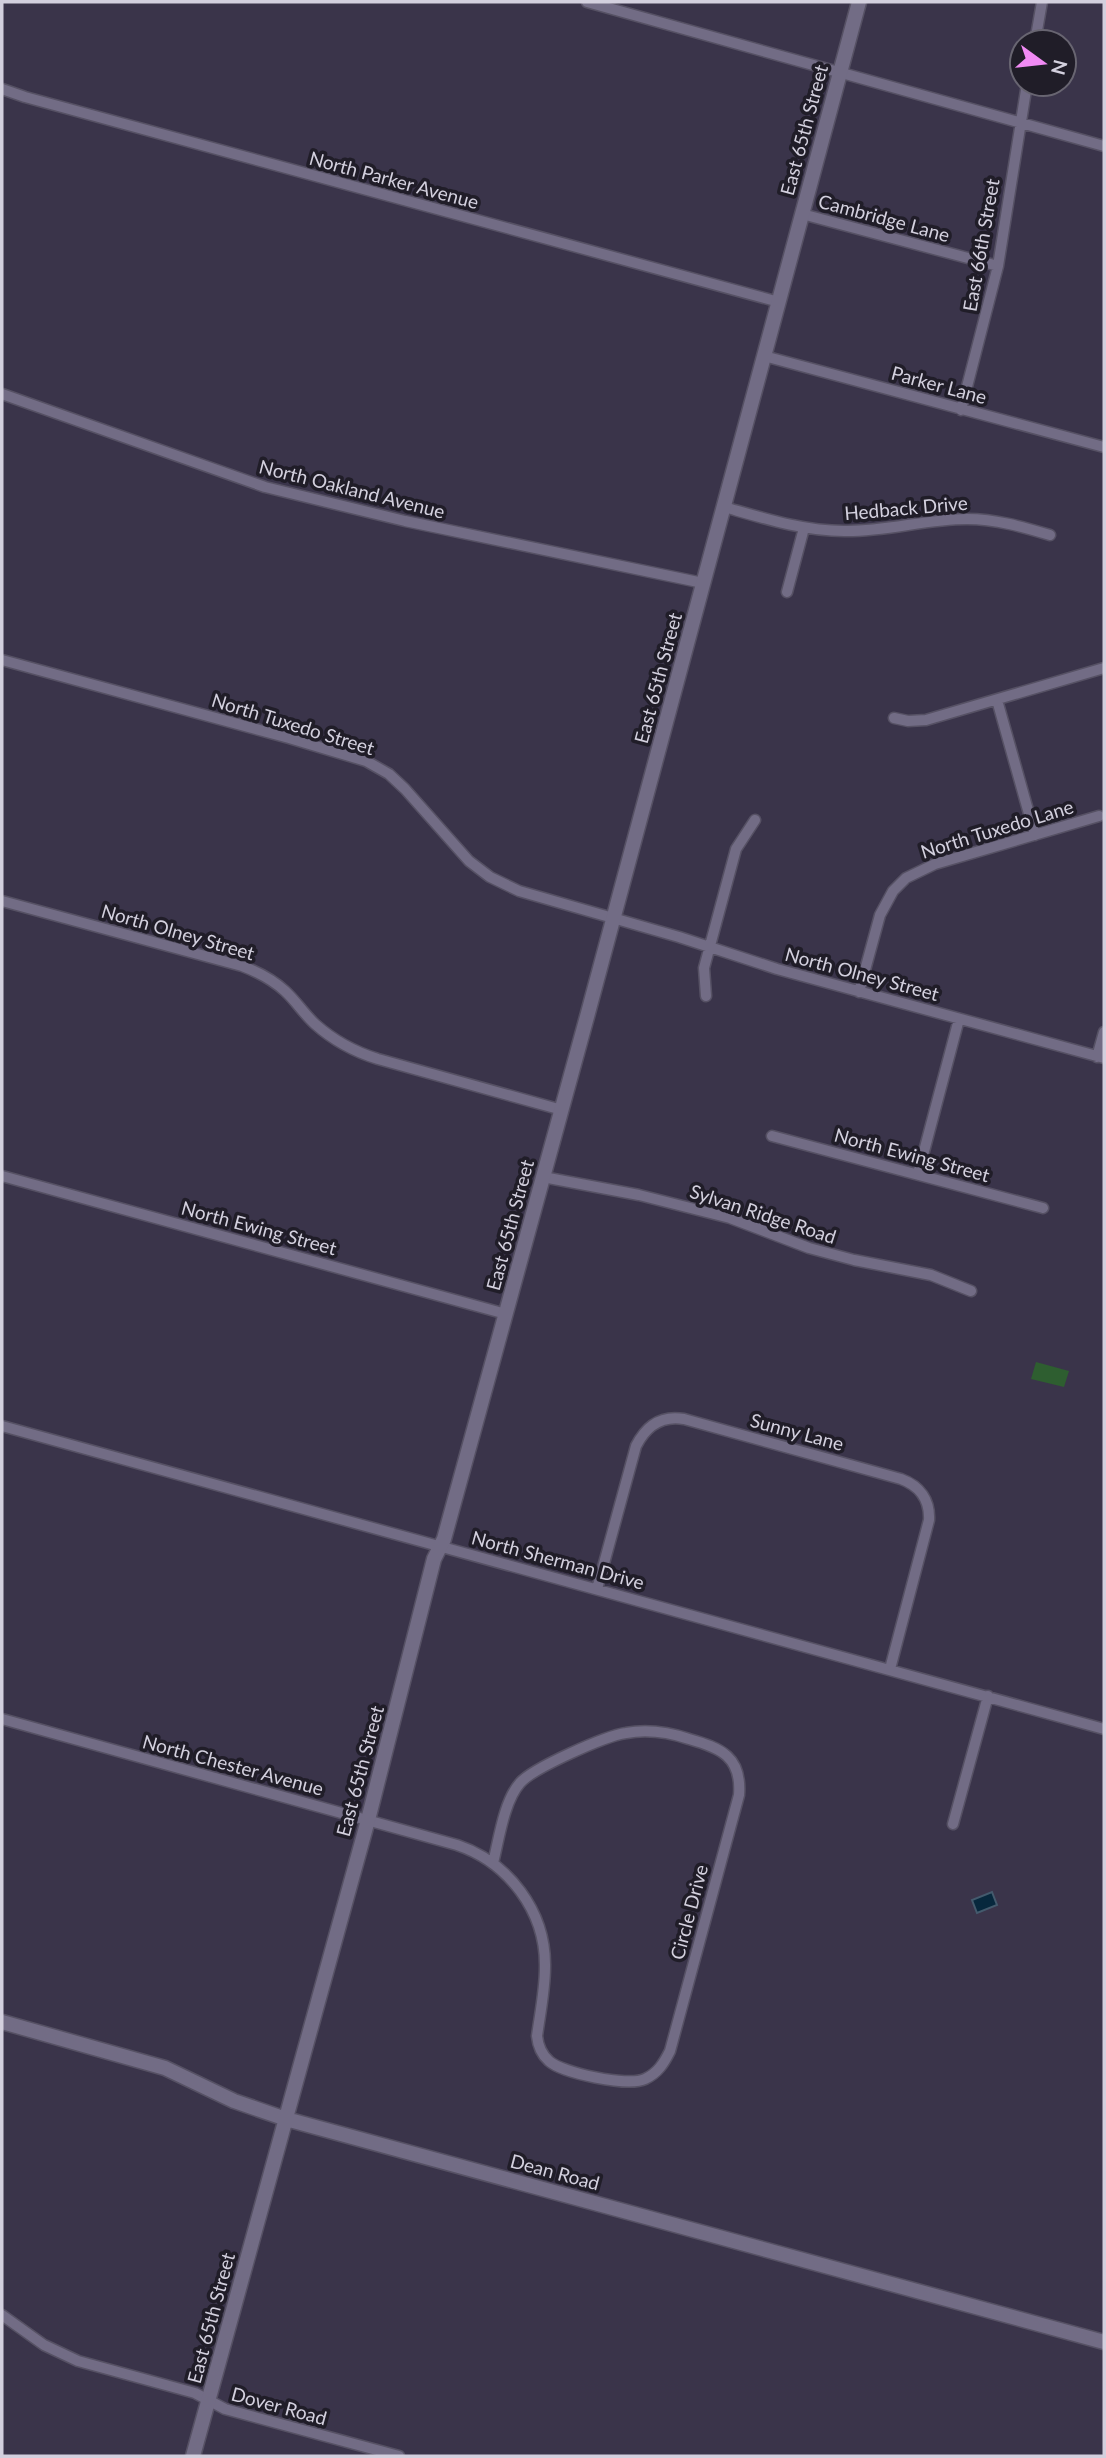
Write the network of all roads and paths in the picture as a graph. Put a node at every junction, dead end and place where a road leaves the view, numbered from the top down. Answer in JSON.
{"nodes":[{"id":1,"x":587,"y":2,"type":"edge"},
{"id":2,"x":859,"y":2,"type":"edge"},
{"id":3,"x":1042,"y":2,"type":"edge"},
{"id":4,"x":1037,"y":28,"type":"edge"},
{"id":5,"x":840,"y":71,"type":"junction"},
{"id":6,"x":2,"y":89,"type":"edge"},
{"id":7,"x":1024,"y":98,"type":"edge"},
{"id":8,"x":1020,"y":122,"type":"junction"},
{"id":9,"x":1104,"y":146,"type":"edge"},
{"id":10,"x":802,"y":214,"type":"junction"},
{"id":11,"x":998,"y":266,"type":"junction"},
{"id":12,"x":779,"y":302,"type":"junction"},
{"id":13,"x":764,"y":356,"type":"junction"},
{"id":14,"x":2,"y":394,"type":"edge"},
{"id":15,"x":961,"y":410,"type":"junction"},
{"id":16,"x":1104,"y":447,"type":"edge"},
{"id":17,"x":724,"y":508,"type":"junction"},
{"id":18,"x":804,"y":528,"type":"junction"},
{"id":19,"x":1050,"y":535,"type":"dead end"},
{"id":20,"x":703,"y":583,"type":"junction"},
{"id":21,"x":787,"y":592,"type":"dead end"},
{"id":22,"x":2,"y":660,"type":"edge"},
{"id":23,"x":1104,"y":668,"type":"edge"},
{"id":24,"x":997,"y":699,"type":"junction"},
{"id":25,"x":894,"y":718,"type":"dead end"},
{"id":26,"x":1099,"y":816,"type":"dead end"},
{"id":27,"x":755,"y":820,"type":"dead end"},
{"id":28,"x":1035,"y":835,"type":"junction"},
{"id":29,"x":2,"y":901,"type":"edge"},
{"id":30,"x":613,"y":918,"type":"junction"},
{"id":31,"x":710,"y":947,"type":"junction"},
{"id":32,"x":859,"y":992,"type":"junction"},
{"id":33,"x":706,"y":996,"type":"dead end"},
{"id":34,"x":959,"y":1019,"type":"junction"},
{"id":35,"x":1104,"y":1032,"type":"edge"},
{"id":36,"x":1101,"y":1058,"type":"edge"},
{"id":37,"x":562,"y":1110,"type":"junction"},
{"id":38,"x":772,"y":1136,"type":"dead end"},
{"id":39,"x":918,"y":1174,"type":"junction"},
{"id":40,"x":2,"y":1176,"type":"edge"},
{"id":41,"x":543,"y":1178,"type":"junction"},
{"id":42,"x":1044,"y":1208,"type":"dead end"},
{"id":43,"x":971,"y":1291,"type":"dead end"},
{"id":44,"x":506,"y":1314,"type":"junction"},
{"id":45,"x":2,"y":1426,"type":"edge"},
{"id":46,"x":440,"y":1547,"type":"junction"},
{"id":47,"x":597,"y":1589,"type":"junction"},
{"id":48,"x":890,"y":1669,"type":"junction"},
{"id":49,"x":988,"y":1696,"type":"junction"},
{"id":50,"x":2,"y":1719,"type":"edge"},
{"id":51,"x":1104,"y":1728,"type":"edge"},
{"id":52,"x":368,"y":1820,"type":"junction"},
{"id":53,"x":953,"y":1824,"type":"dead end"},
{"id":54,"x":492,"y":1863,"type":"junction"},
{"id":55,"x":2,"y":2022,"type":"edge"},
{"id":56,"x":662,"y":2066,"type":"joint"},
{"id":57,"x":286,"y":2119,"type":"junction"},
{"id":58,"x":2,"y":2315,"type":"edge"},
{"id":59,"x":1104,"y":2342,"type":"edge"},
{"id":60,"x":208,"y":2401,"type":"junction"},
{"id":61,"x":193,"y":2456,"type":"edge"},
{"id":62,"x":398,"y":2456,"type":"edge"}],
"edges":[{"from":1,"to":5,"type":"street"},
{"from":2,"to":5,"type":"street","name":"East 65th Street"},
{"from":3,"to":4,"type":"street"},
{"from":5,"to":8,"type":"street"},
{"from":5,"to":10,"type":"street","name":"East 65th Street"},
{"from":6,"to":12,"type":"street","name":"North Parker Avenue"},
{"from":7,"to":8,"type":"street","name":"East 66th Street"},
{"from":8,"to":9,"type":"street"},
{"from":8,"to":11,"type":"street","name":"East 66th Street"},
{"from":10,"to":11,"type":"street","name":"Cambridge Lane"},
{"from":10,"to":12,"type":"street","name":"East 65th Street"},
{"from":11,"to":15,"type":"street","name":"East 66th Street"},
{"from":12,"to":13,"type":"street","name":"East 65th Street"},
{"from":13,"to":15,"type":"street","name":"Parker Lane"},
{"from":13,"to":17,"type":"street","name":"East 65th Street"},
{"from":14,"to":20,"type":"street","name":"North Oakland Avenue"},
{"from":15,"to":16,"type":"street","name":"Parker Lane"},
{"from":17,"to":18,"type":"street","name":"Hedback Drive"},
{"from":17,"to":20,"type":"street","name":"East 65th Street"},
{"from":18,"to":19,"type":"street","name":"Hedback Drive"},
{"from":18,"to":21,"type":"street"},
{"from":20,"to":30,"type":"street","name":"East 65th Street"},
{"from":22,"to":30,"type":"street","name":"North Tuxedo Street"},
{"from":23,"to":24,"type":"street"},
{"from":24,"to":25,"type":"street"},
{"from":24,"to":28,"type":"street"},
{"from":26,"to":28,"type":"street","name":"North Tuxedo Lane"},
{"from":27,"to":31,"type":"street"},
{"from":28,"to":32,"type":"street","name":"North Tuxedo Lane"},
{"from":29,"to":37,"type":"street","name":"North Olney Street"},
{"from":30,"to":31,"type":"street","name":"North Olney Street"},
{"from":30,"to":37,"type":"street","name":"East 65th Street"},
{"from":31,"to":32,"type":"street","name":"North Olney Street"},
{"from":31,"to":33,"type":"street"},
{"from":32,"to":34,"type":"street","name":"North Olney Street"},
{"from":34,"to":36,"type":"street","name":"North Olney Street"},
{"from":34,"to":39,"type":"street"},
{"from":35,"to":36,"type":"street"},
{"from":37,"to":41,"type":"street","name":"East 65th Street"},
{"from":38,"to":39,"type":"street","name":"North Ewing Street"},
{"from":39,"to":42,"type":"street","name":"North Ewing Street"},
{"from":40,"to":44,"type":"street","name":"North Ewing Street"},
{"from":41,"to":43,"type":"street","name":"Sylvan Ridge Road"},
{"from":41,"to":44,"type":"street","name":"East 65th Street"},
{"from":44,"to":46,"type":"street","name":"East 65th Street"},
{"from":45,"to":46,"type":"street","name":"North Sherman Drive"},
{"from":46,"to":47,"type":"street","name":"North Sherman Drive"},
{"from":46,"to":52,"type":"street","name":"East 65th Street"},
{"from":47,"to":48,"type":"street","name":"North Sherman Drive"},
{"from":47,"to":48,"type":"street","name":"Sunny Lane"},
{"from":48,"to":49,"type":"street","name":"North Sherman Drive"},
{"from":49,"to":51,"type":"street","name":"North Sherman Drive"},
{"from":49,"to":53,"type":"street"},
{"from":50,"to":52,"type":"street","name":"North Chester Avenue"},
{"from":52,"to":54,"type":"street","name":"North Chester Avenue"},
{"from":52,"to":57,"type":"street","name":"East 65th Street"},
{"from":54,"to":56,"type":"street","name":"North Chester Avenue"},
{"from":54,"to":56,"type":"street","name":"Circle Drive"},
{"from":55,"to":57,"type":"street","name":"Dean Road"},
{"from":57,"to":59,"type":"street","name":"Dean Road"},
{"from":57,"to":60,"type":"street","name":"East 65th Street"},
{"from":58,"to":60,"type":"street","name":"Dover Road"},
{"from":60,"to":61,"type":"street","name":"East 65th Street"},
{"from":60,"to":62,"type":"street","name":"Dover Road"}]}
